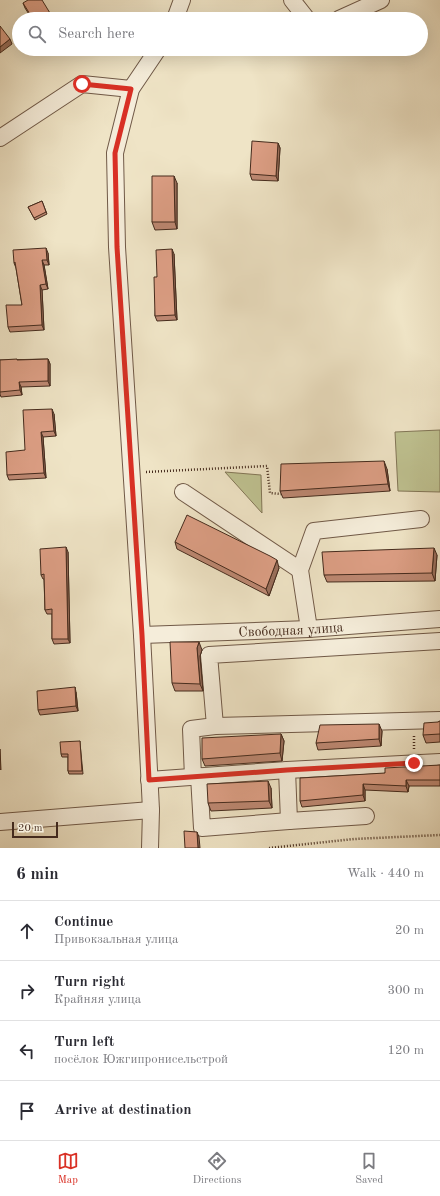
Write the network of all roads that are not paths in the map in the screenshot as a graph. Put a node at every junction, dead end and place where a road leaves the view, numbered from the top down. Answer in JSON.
{"nodes":[{"id":1,"x":182,"y":0,"type":"edge"},
{"id":2,"x":292,"y":0,"type":"edge"},
{"id":3,"x":381,"y":0,"type":"edge"},
{"id":4,"x":178,"y":12,"type":"edge"},
{"id":5,"x":302,"y":12,"type":"edge"},
{"id":6,"x":354,"y":12,"type":"edge"},
{"id":7,"x":153,"y":56,"type":"edge"},
{"id":8,"x":131,"y":89,"type":"junction"},
{"id":9,"x":0,"y":138,"type":"edge"},
{"id":10,"x":183,"y":492,"type":"dead end"},
{"id":11,"x":421,"y":519,"type":"dead end"},
{"id":12,"x":300,"y":570,"type":"junction"},
{"id":13,"x":440,"y":619,"type":"edge"},
{"id":14,"x":309,"y":630,"type":"junction"},
{"id":15,"x":142,"y":635,"type":"junction"},
{"id":16,"x":440,"y":641,"type":"edge"},
{"id":17,"x":440,"y":720,"type":"edge"},
{"id":18,"x":215,"y":726,"type":"junction"},
{"id":19,"x":440,"y":762,"type":"edge"},
{"id":20,"x":287,"y":770,"type":"junction"},
{"id":21,"x":196,"y":776,"type":"junction"},
{"id":22,"x":149,"y":780,"type":"junction"},
{"id":23,"x":151,"y":810,"type":"junction"},
{"id":24,"x":366,"y":816,"type":"dead end"},
{"id":25,"x":290,"y":821,"type":"junction"},
{"id":26,"x":0,"y":822,"type":"edge"},
{"id":27,"x":150,"y":848,"type":"edge"}],
"edges":[{"from":1,"to":4,"type":"street"},
{"from":2,"to":5,"type":"street"},
{"from":3,"to":6,"type":"street"},
{"from":7,"to":8,"type":"street"},
{"from":8,"to":9,"type":"street"},
{"from":8,"to":15,"type":"street"},
{"from":10,"to":12,"type":"street"},
{"from":11,"to":12,"type":"street"},
{"from":12,"to":14,"type":"street"},
{"from":13,"to":14,"type":"street","name":"Свободная улица"},
{"from":14,"to":15,"type":"street","name":"Свободная улица"},
{"from":15,"to":22,"type":"street"},
{"from":16,"to":18,"type":"street"},
{"from":17,"to":18,"type":"street"},
{"from":18,"to":21,"type":"street"},
{"from":19,"to":20,"type":"street"},
{"from":20,"to":21,"type":"street"},
{"from":20,"to":25,"type":"street"},
{"from":21,"to":22,"type":"street"},
{"from":21,"to":25,"type":"street"},
{"from":22,"to":23,"type":"street"},
{"from":23,"to":26,"type":"street"},
{"from":23,"to":27,"type":"street"},
{"from":24,"to":25,"type":"street"}]}
